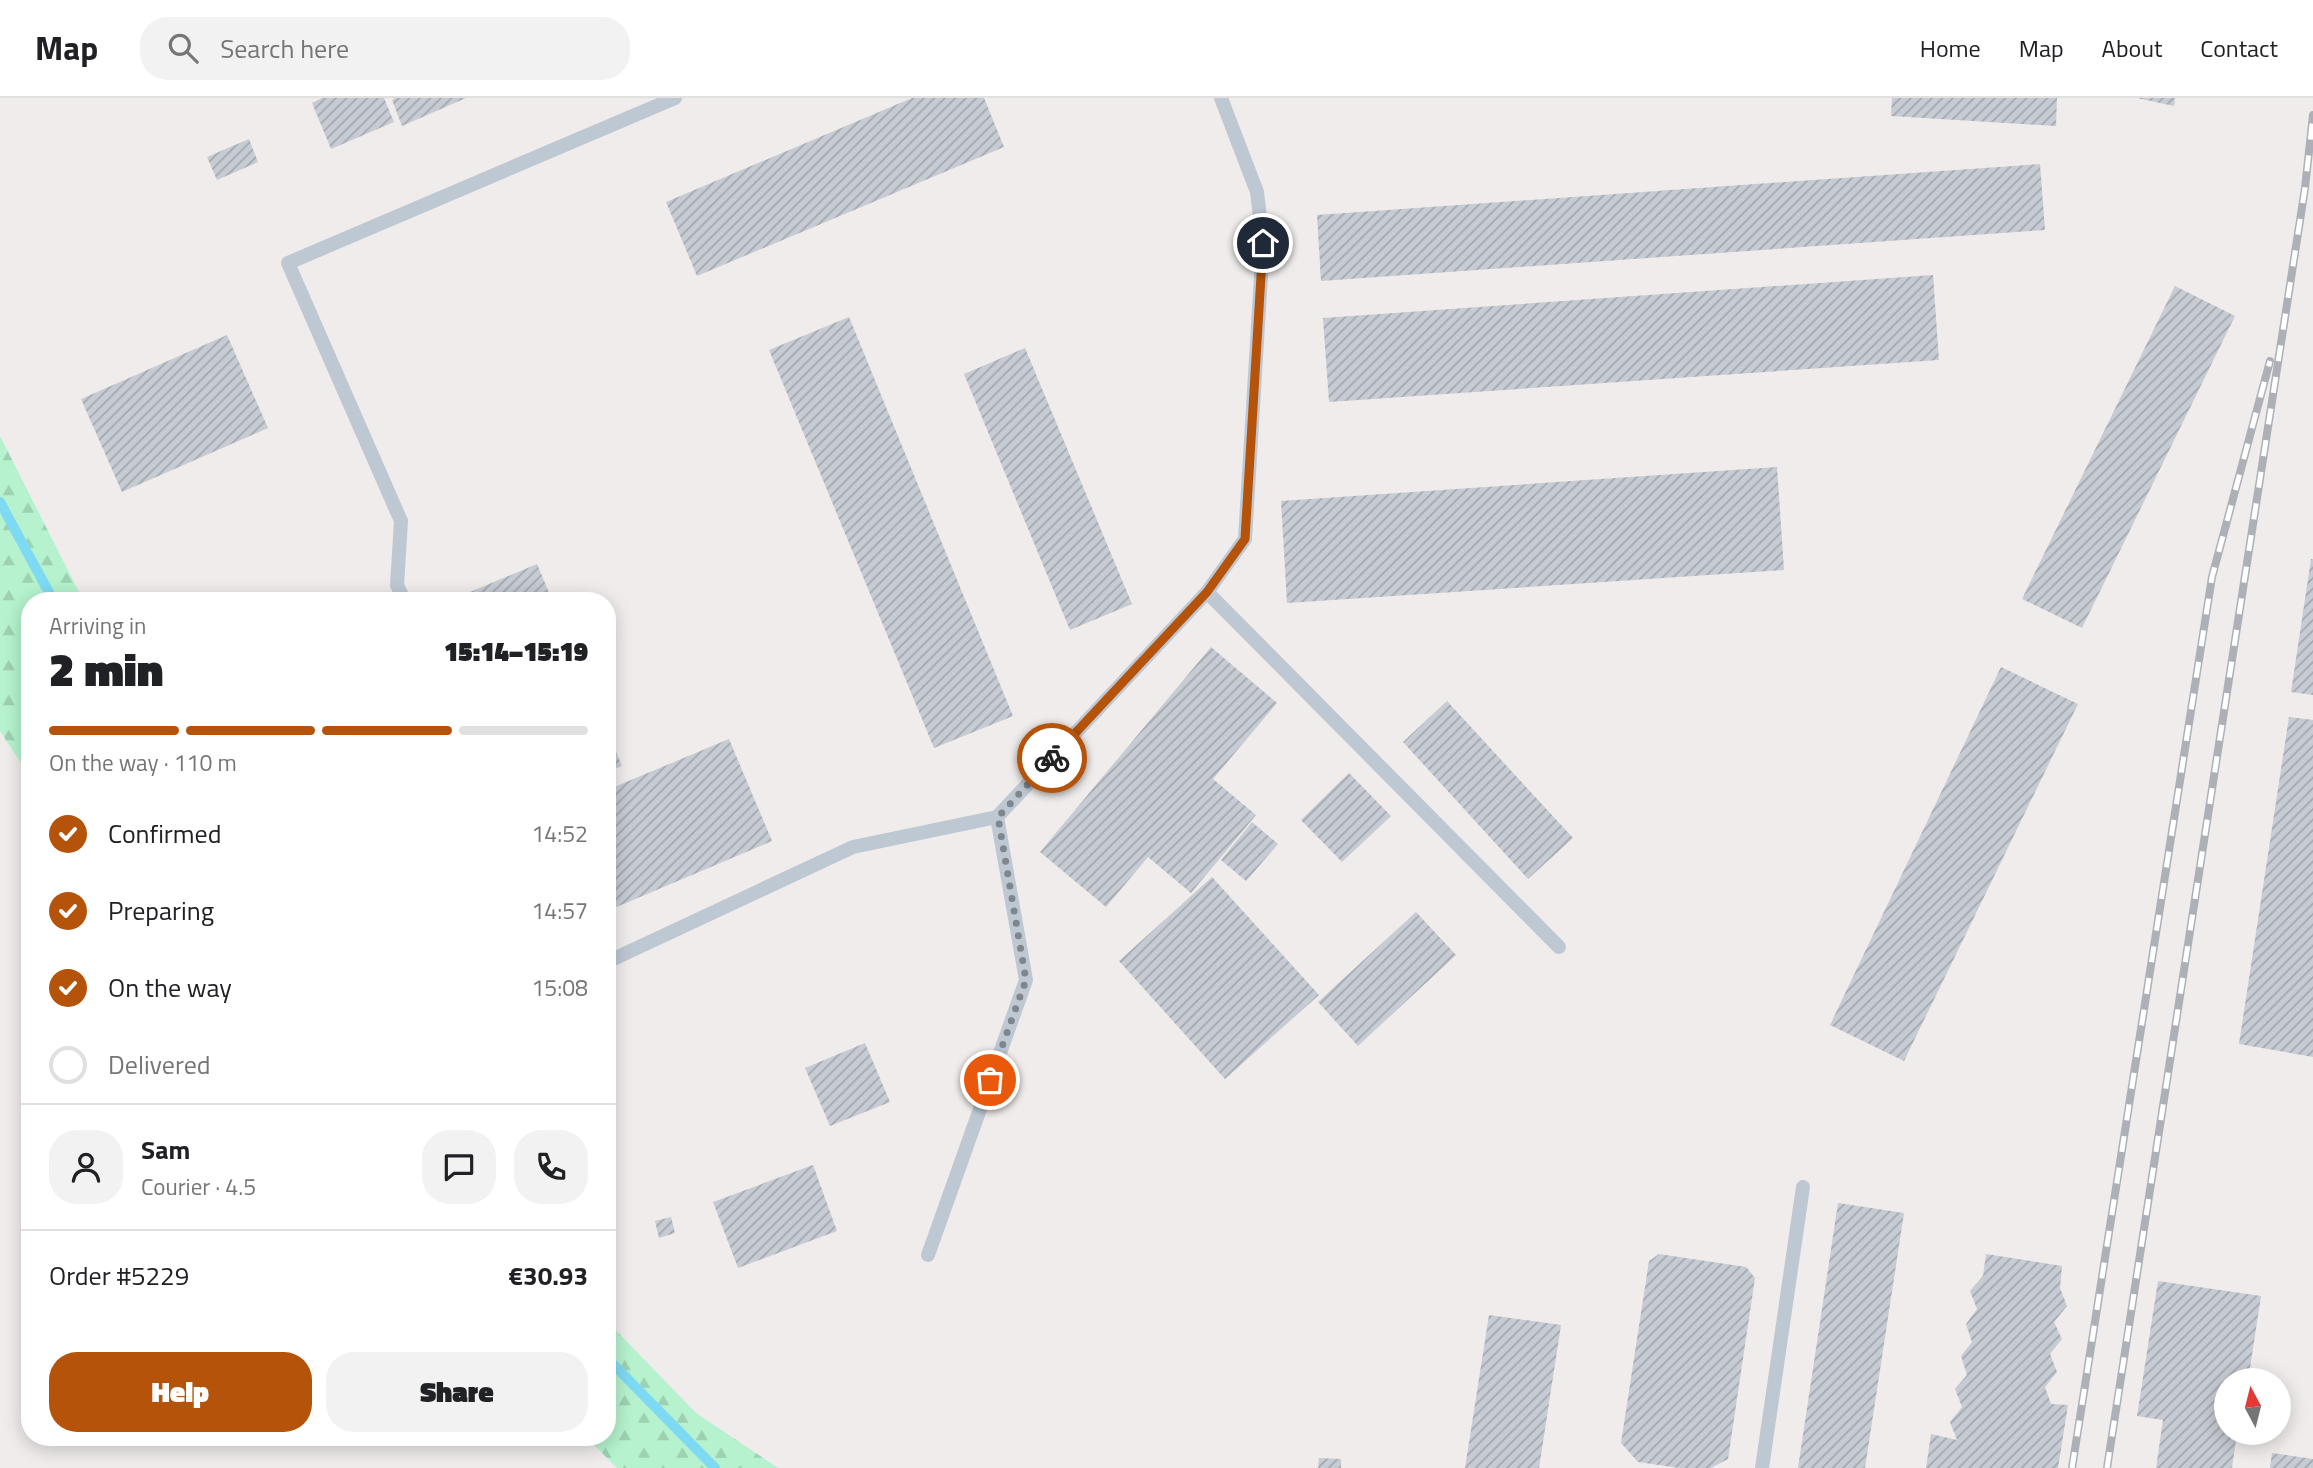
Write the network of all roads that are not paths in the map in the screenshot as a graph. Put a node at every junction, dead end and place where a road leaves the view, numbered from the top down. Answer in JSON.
{"nodes":[{"id":1,"x":675,"y":98,"type":"edge"},
{"id":2,"x":1221,"y":98,"type":"edge"},
{"id":3,"x":400,"y":592,"type":"edge"},
{"id":4,"x":1207,"y":592,"type":"junction"},
{"id":5,"x":998,"y":817,"type":"junction"},
{"id":6,"x":1559,"y":947,"type":"dead end"},
{"id":7,"x":616,"y":958,"type":"edge"},
{"id":8,"x":1803,"y":1187,"type":"dead end"},
{"id":9,"x":928,"y":1255,"type":"dead end"},
{"id":10,"x":1762,"y":1468,"type":"edge"}],
"edges":[{"from":1,"to":3,"type":"lane"},
{"from":2,"to":4,"type":"lane"},
{"from":4,"to":5,"type":"lane"},
{"from":4,"to":6,"type":"lane"},
{"from":5,"to":7,"type":"lane"},
{"from":5,"to":9,"type":"lane"},
{"from":8,"to":10,"type":"lane"}]}
